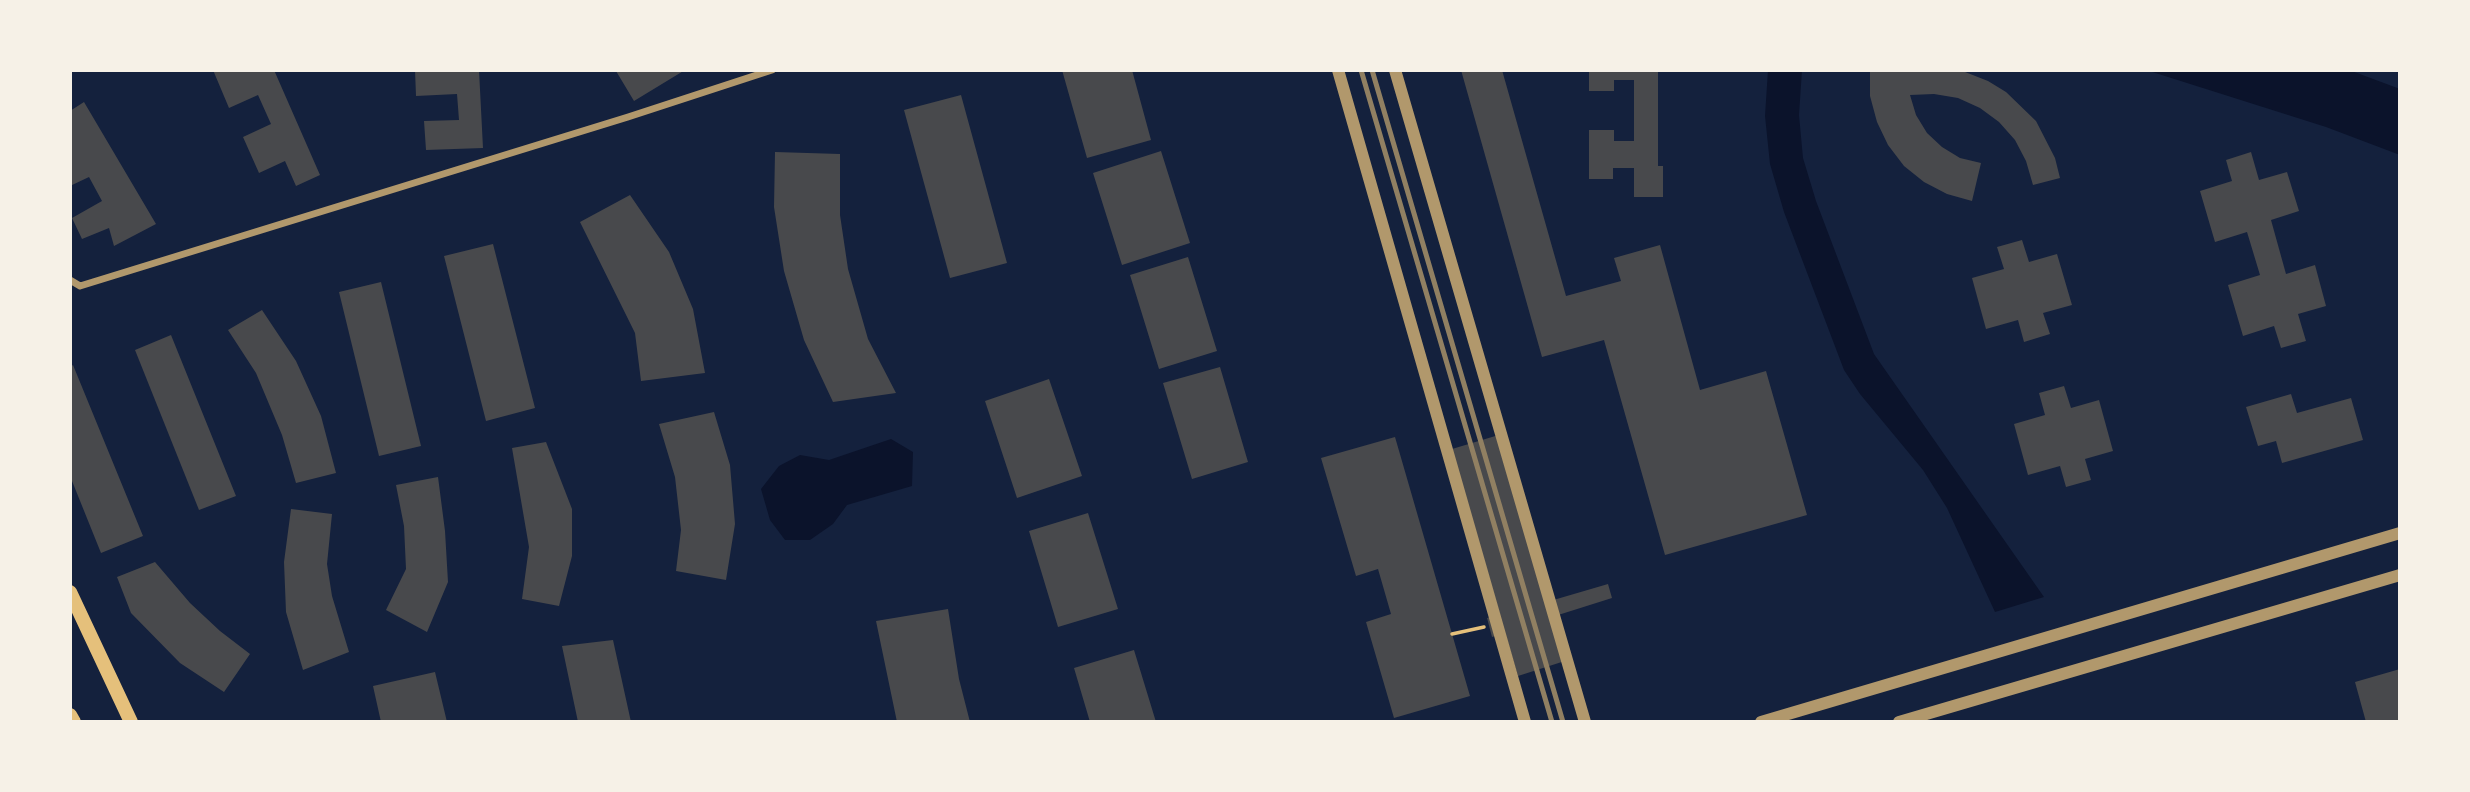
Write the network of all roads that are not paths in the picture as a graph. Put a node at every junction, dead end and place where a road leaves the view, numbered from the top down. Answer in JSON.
{"nodes":[{"id":1,"x":772,"y":70,"type":"edge"},
{"id":2,"x":1338,"y":70,"type":"edge"},
{"id":3,"x":1395,"y":70,"type":"edge"},
{"id":4,"x":70,"y":280,"type":"edge"},
{"id":5,"x":2400,"y":533,"type":"edge"},
{"id":6,"x":2400,"y":575,"type":"edge"},
{"id":7,"x":70,"y":592,"type":"edge"},
{"id":8,"x":70,"y":715,"type":"edge"},
{"id":9,"x":74,"y":722,"type":"edge"},
{"id":10,"x":131,"y":722,"type":"edge"},
{"id":11,"x":1525,"y":722,"type":"edge"},
{"id":12,"x":1585,"y":722,"type":"edge"},
{"id":13,"x":1760,"y":722,"type":"edge"},
{"id":14,"x":1899,"y":722,"type":"edge"}],
"edges":[{"from":1,"to":4,"type":"street"},
{"from":2,"to":11,"type":"street"},
{"from":3,"to":12,"type":"street"},
{"from":5,"to":13,"type":"street"},
{"from":6,"to":14,"type":"street"},
{"from":7,"to":10,"type":"main road"},
{"from":8,"to":9,"type":"main road"}]}
